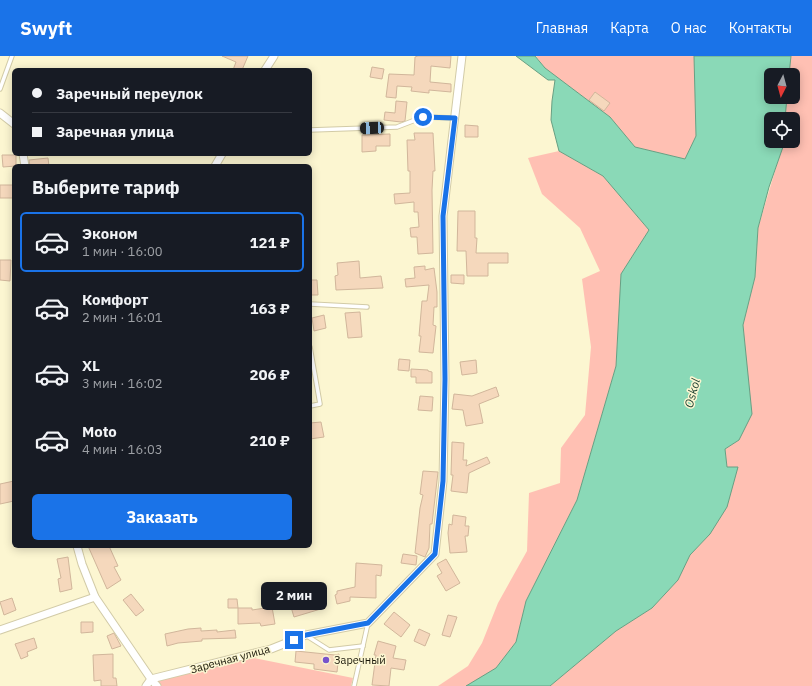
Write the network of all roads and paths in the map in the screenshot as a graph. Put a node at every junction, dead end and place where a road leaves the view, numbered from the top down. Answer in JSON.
{"nodes":[{"id":1,"x":12,"y":56,"type":"edge"},
{"id":2,"x":274,"y":56,"type":"edge"},
{"id":3,"x":462,"y":56,"type":"edge"},
{"id":4,"x":267,"y":68,"type":"edge"},
{"id":5,"x":0,"y":89,"type":"edge"},
{"id":6,"x":0,"y":113,"type":"edge"},
{"id":7,"x":455,"y":118,"type":"junction"},
{"id":8,"x":12,"y":122,"type":"edge"},
{"id":9,"x":312,"y":130,"type":"edge"},
{"id":10,"x":312,"y":304,"type":"edge"},
{"id":11,"x":367,"y":307,"type":"dead end"},
{"id":12,"x":312,"y":358,"type":"edge"},
{"id":13,"x":312,"y":406,"type":"edge"},
{"id":14,"x":78,"y":548,"type":"edge"},
{"id":15,"x":95,"y":597,"type":"junction"},
{"id":16,"x":368,"y":623,"type":"junction"},
{"id":17,"x":0,"y":630,"type":"edge"},
{"id":18,"x":306,"y":635,"type":"junction"},
{"id":19,"x":363,"y":646,"type":"junction"},
{"id":20,"x":151,"y":679,"type":"junction"},
{"id":21,"x":146,"y":686,"type":"edge"},
{"id":22,"x":157,"y":686,"type":"edge"},
{"id":23,"x":354,"y":686,"type":"edge"}],
"edges":[{"from":1,"to":5,"type":"lane"},
{"from":2,"to":4,"type":"street"},
{"from":3,"to":7,"type":"street"},
{"from":6,"to":8,"type":"street"},
{"from":7,"to":9,"type":"lane"},
{"from":7,"to":16,"type":"street"},
{"from":10,"to":11,"type":"lane"},
{"from":12,"to":13,"type":"lane"},
{"from":14,"to":15,"type":"street"},
{"from":15,"to":17,"type":"street"},
{"from":15,"to":20,"type":"street"},
{"from":16,"to":18,"type":"street","name":"Заречная улица"},
{"from":16,"to":19,"type":"lane"},
{"from":18,"to":19,"type":"lane"},
{"from":18,"to":20,"type":"street","name":"Заречная улица"},
{"from":19,"to":23,"type":"lane"},
{"from":20,"to":21,"type":"street"},
{"from":20,"to":22,"type":"street"}]}
